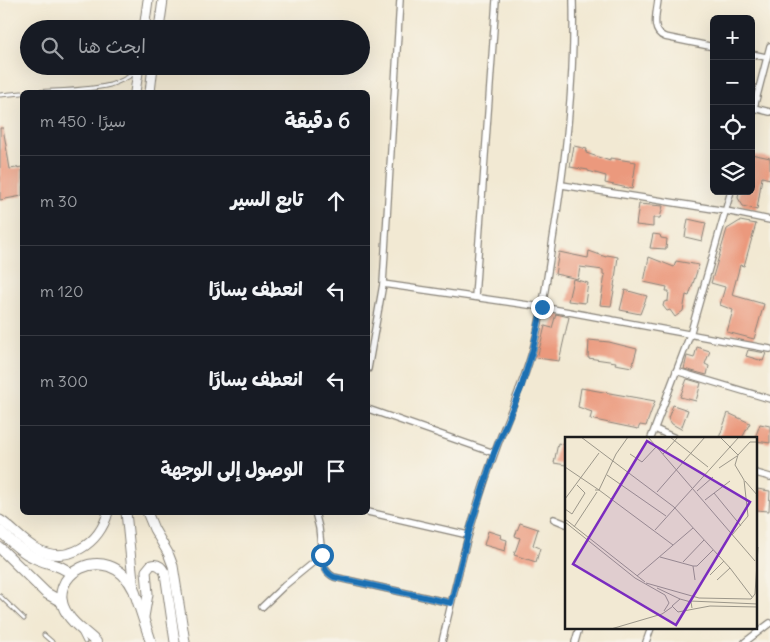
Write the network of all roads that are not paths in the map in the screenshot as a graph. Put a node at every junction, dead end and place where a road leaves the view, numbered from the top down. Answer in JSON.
{"nodes":[{"id":1,"x":148,"y":0,"type":"edge"},
{"id":2,"x":162,"y":0,"type":"edge"},
{"id":3,"x":400,"y":0,"type":"edge"},
{"id":4,"x":496,"y":0,"type":"edge"},
{"id":5,"x":573,"y":0,"type":"edge"},
{"id":6,"x":658,"y":0,"type":"edge"},
{"id":7,"x":145,"y":20,"type":"edge"},
{"id":8,"x":159,"y":20,"type":"edge"},
{"id":9,"x":710,"y":46,"type":"edge"},
{"id":10,"x":770,"y":46,"type":"edge"},
{"id":11,"x":755,"y":55,"type":"edge"},
{"id":12,"x":766,"y":57,"type":"junction"},
{"id":13,"x":130,"y":75,"type":"edge"},
{"id":14,"x":137,"y":75,"type":"edge"},
{"id":15,"x":152,"y":75,"type":"edge"},
{"id":16,"x":63,"y":90,"type":"edge"},
{"id":17,"x":135,"y":90,"type":"edge"},
{"id":18,"x":150,"y":90,"type":"edge"},
{"id":19,"x":20,"y":93,"type":"edge"},
{"id":20,"x":0,"y":94,"type":"edge"},
{"id":21,"x":755,"y":105,"type":"edge"},
{"id":22,"x":755,"y":108,"type":"edge"},
{"id":23,"x":770,"y":112,"type":"edge"},
{"id":24,"x":562,"y":185,"type":"junction"},
{"id":25,"x":730,"y":195,"type":"edge"},
{"id":26,"x":726,"y":211,"type":"junction"},
{"id":27,"x":770,"y":220,"type":"edge"},
{"id":28,"x":383,"y":284,"type":"junction"},
{"id":29,"x":475,"y":297,"type":"junction"},
{"id":30,"x":542,"y":307,"type":"junction"},
{"id":31,"x":690,"y":335,"type":"junction"},
{"id":32,"x":770,"y":349,"type":"edge"},
{"id":33,"x":370,"y":357,"type":"edge"},
{"id":34,"x":676,"y":371,"type":"junction"},
{"id":35,"x":770,"y":399,"type":"edge"},
{"id":36,"x":370,"y":410,"type":"edge"},
{"id":37,"x":655,"y":429,"type":"junction"},
{"id":38,"x":651,"y":437,"type":"edge"},
{"id":39,"x":673,"y":437,"type":"edge"},
{"id":40,"x":494,"y":453,"type":"junction"},
{"id":41,"x":370,"y":512,"type":"edge"},
{"id":42,"x":107,"y":515,"type":"edge"},
{"id":43,"x":126,"y":515,"type":"edge"},
{"id":44,"x":148,"y":515,"type":"edge"},
{"id":45,"x":316,"y":515,"type":"edge"},
{"id":46,"x":554,"y":519,"type":"dead end"},
{"id":47,"x":0,"y":520,"type":"edge"},
{"id":48,"x":565,"y":524,"type":"edge"},
{"id":49,"x":0,"y":531,"type":"edge"},
{"id":50,"x":468,"y":535,"type":"junction"},
{"id":51,"x":1,"y":552,"type":"edge"},
{"id":52,"x":322,"y":555,"type":"junction"},
{"id":53,"x":71,"y":574,"type":"junction"},
{"id":54,"x":134,"y":590,"type":"junction"},
{"id":55,"x":0,"y":596,"type":"edge"},
{"id":56,"x":62,"y":602,"type":"junction"},
{"id":57,"x":451,"y":603,"type":"junction"},
{"id":58,"x":262,"y":607,"type":"dead end"},
{"id":59,"x":144,"y":618,"type":"junction"},
{"id":60,"x":24,"y":619,"type":"dead end"},
{"id":61,"x":73,"y":621,"type":"junction"},
{"id":62,"x":770,"y":623,"type":"edge"},
{"id":63,"x":650,"y":630,"type":"edge"},
{"id":64,"x":44,"y":635,"type":"dead end"},
{"id":65,"x":152,"y":641,"type":"edge"},
{"id":66,"x":52,"y":642,"type":"edge"},
{"id":67,"x":85,"y":642,"type":"edge"},
{"id":68,"x":96,"y":642,"type":"edge"},
{"id":69,"x":175,"y":642,"type":"edge"},
{"id":70,"x":185,"y":642,"type":"edge"},
{"id":71,"x":442,"y":642,"type":"edge"},
{"id":72,"x":646,"y":642,"type":"edge"},
{"id":73,"x":745,"y":642,"type":"edge"}],
"edges":[{"from":1,"to":7,"type":"main road"},
{"from":2,"to":8,"type":"main road"},
{"from":3,"to":28,"type":"street"},
{"from":4,"to":29,"type":"street"},
{"from":5,"to":24,"type":"street"},
{"from":6,"to":9,"type":"street"},
{"from":10,"to":12,"type":"street"},
{"from":11,"to":12,"type":"street"},
{"from":12,"to":21,"type":"street"},
{"from":13,"to":16,"type":"lane"},
{"from":14,"to":17,"type":"main road"},
{"from":15,"to":18,"type":"main road"},
{"from":19,"to":20,"type":"lane"},
{"from":22,"to":23,"type":"street"},
{"from":24,"to":26,"type":"street"},
{"from":24,"to":30,"type":"street"},
{"from":25,"to":26,"type":"street"},
{"from":26,"to":27,"type":"street"},
{"from":26,"to":31,"type":"street"},
{"from":28,"to":29,"type":"street"},
{"from":28,"to":33,"type":"street"},
{"from":29,"to":30,"type":"street"},
{"from":30,"to":31,"type":"street"},
{"from":30,"to":40,"type":"street"},
{"from":31,"to":32,"type":"street"},
{"from":31,"to":34,"type":"street"},
{"from":34,"to":35,"type":"street"},
{"from":34,"to":37,"type":"street"},
{"from":36,"to":40,"type":"street"},
{"from":37,"to":38,"type":"street"},
{"from":37,"to":39,"type":"street"},
{"from":40,"to":50,"type":"street"},
{"from":41,"to":50,"type":"street"},
{"from":42,"to":47,"type":"main road"},
{"from":43,"to":54,"type":"main road"},
{"from":44,"to":70,"type":"main road"},
{"from":45,"to":52,"type":"street"},
{"from":46,"to":48,"type":"street"},
{"from":49,"to":53,"type":"highway"},
{"from":50,"to":57,"type":"street"},
{"from":51,"to":56,"type":"highway"},
{"from":52,"to":57,"type":"street"},
{"from":52,"to":58,"type":"street"},
{"from":53,"to":54,"type":"highway"},
{"from":53,"to":56,"type":"highway"},
{"from":54,"to":59,"type":"highway"},
{"from":55,"to":60,"type":"lane"},
{"from":56,"to":61,"type":"highway"},
{"from":57,"to":71,"type":"street"},
{"from":59,"to":65,"type":"highway"},
{"from":59,"to":69,"type":"main road"},
{"from":61,"to":67,"type":"lane"},
{"from":61,"to":68,"type":"highway"},
{"from":62,"to":73,"type":"street"},
{"from":63,"to":72,"type":"street"},
{"from":64,"to":66,"type":"lane"}]}
